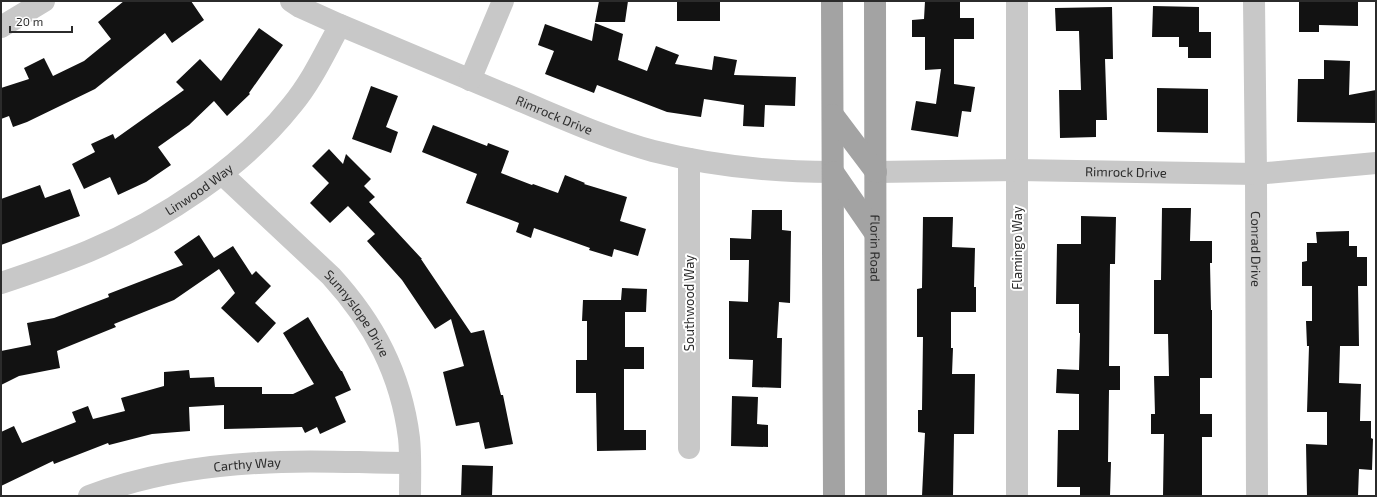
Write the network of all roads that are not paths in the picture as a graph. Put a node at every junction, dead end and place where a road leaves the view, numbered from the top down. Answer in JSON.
{"nodes":[{"id":1,"x":44,"y":1,"type":"edge"},
{"id":2,"x":291,"y":1,"type":"edge"},
{"id":3,"x":503,"y":1,"type":"edge"},
{"id":4,"x":832,"y":1,"type":"edge"},
{"id":5,"x":875,"y":1,"type":"edge"},
{"id":6,"x":1017,"y":1,"type":"edge"},
{"id":7,"x":1254,"y":1,"type":"edge"},
{"id":8,"x":340,"y":25,"type":"junction"},
{"id":9,"x":1,"y":27,"type":"edge"},
{"id":10,"x":470,"y":80,"type":"junction"},
{"id":11,"x":833,"y":115,"type":"junction"},
{"id":12,"x":689,"y":159,"type":"junction"},
{"id":13,"x":1376,"y":163,"type":"edge"},
{"id":14,"x":1017,"y":170,"type":"junction"},
{"id":15,"x":833,"y":172,"type":"junction"},
{"id":16,"x":876,"y":172,"type":"junction"},
{"id":17,"x":222,"y":174,"type":"junction"},
{"id":18,"x":1256,"y":174,"type":"junction"},
{"id":19,"x":874,"y":233,"type":"junction"},
{"id":20,"x":1,"y":283,"type":"edge"},
{"id":21,"x":689,"y":448,"type":"dead end"},
{"id":22,"x":410,"y":463,"type":"junction"},
{"id":23,"x":89,"y":496,"type":"edge"},
{"id":24,"x":410,"y":496,"type":"edge"},
{"id":25,"x":834,"y":496,"type":"edge"},
{"id":26,"x":876,"y":496,"type":"edge"},
{"id":27,"x":1017,"y":496,"type":"edge"},
{"id":28,"x":1257,"y":496,"type":"edge"}],
"edges":[{"from":1,"to":9,"type":"street"},
{"from":2,"to":8,"type":"street","name":"Rimrock Drive"},
{"from":3,"to":10,"type":"street"},
{"from":4,"to":11,"type":"main road"},
{"from":5,"to":16,"type":"main road","name":"Florin Road"},
{"from":6,"to":14,"type":"street","name":"Flamingo Way"},
{"from":7,"to":18,"type":"street","name":"Conrad Drive"},
{"from":8,"to":10,"type":"street","name":"Rimrock Drive"},
{"from":8,"to":17,"type":"street","name":"Linwood Way"},
{"from":10,"to":12,"type":"street","name":"Rimrock Drive"},
{"from":11,"to":15,"type":"main road"},
{"from":11,"to":16,"type":"main road"},
{"from":12,"to":15,"type":"street","name":"Rimrock Drive"},
{"from":12,"to":21,"type":"street","name":"Southwood Way"},
{"from":13,"to":18,"type":"street","name":"Rimrock Drive"},
{"from":14,"to":16,"type":"street","name":"Rimrock Drive"},
{"from":14,"to":18,"type":"street","name":"Rimrock Drive"},
{"from":14,"to":27,"type":"street","name":"Flamingo Way"},
{"from":15,"to":19,"type":"main road"},
{"from":15,"to":25,"type":"main road"},
{"from":16,"to":19,"type":"main road","name":"Florin Road"},
{"from":17,"to":20,"type":"street","name":"Linwood Way"},
{"from":17,"to":22,"type":"street","name":"Sunnyslope Drive"},
{"from":18,"to":28,"type":"street","name":"Conrad Drive"},
{"from":19,"to":26,"type":"main road","name":"Florin Road"},
{"from":22,"to":23,"type":"street","name":"Carthy Way"},
{"from":22,"to":24,"type":"street","name":"Sunnyslope Drive"}]}
